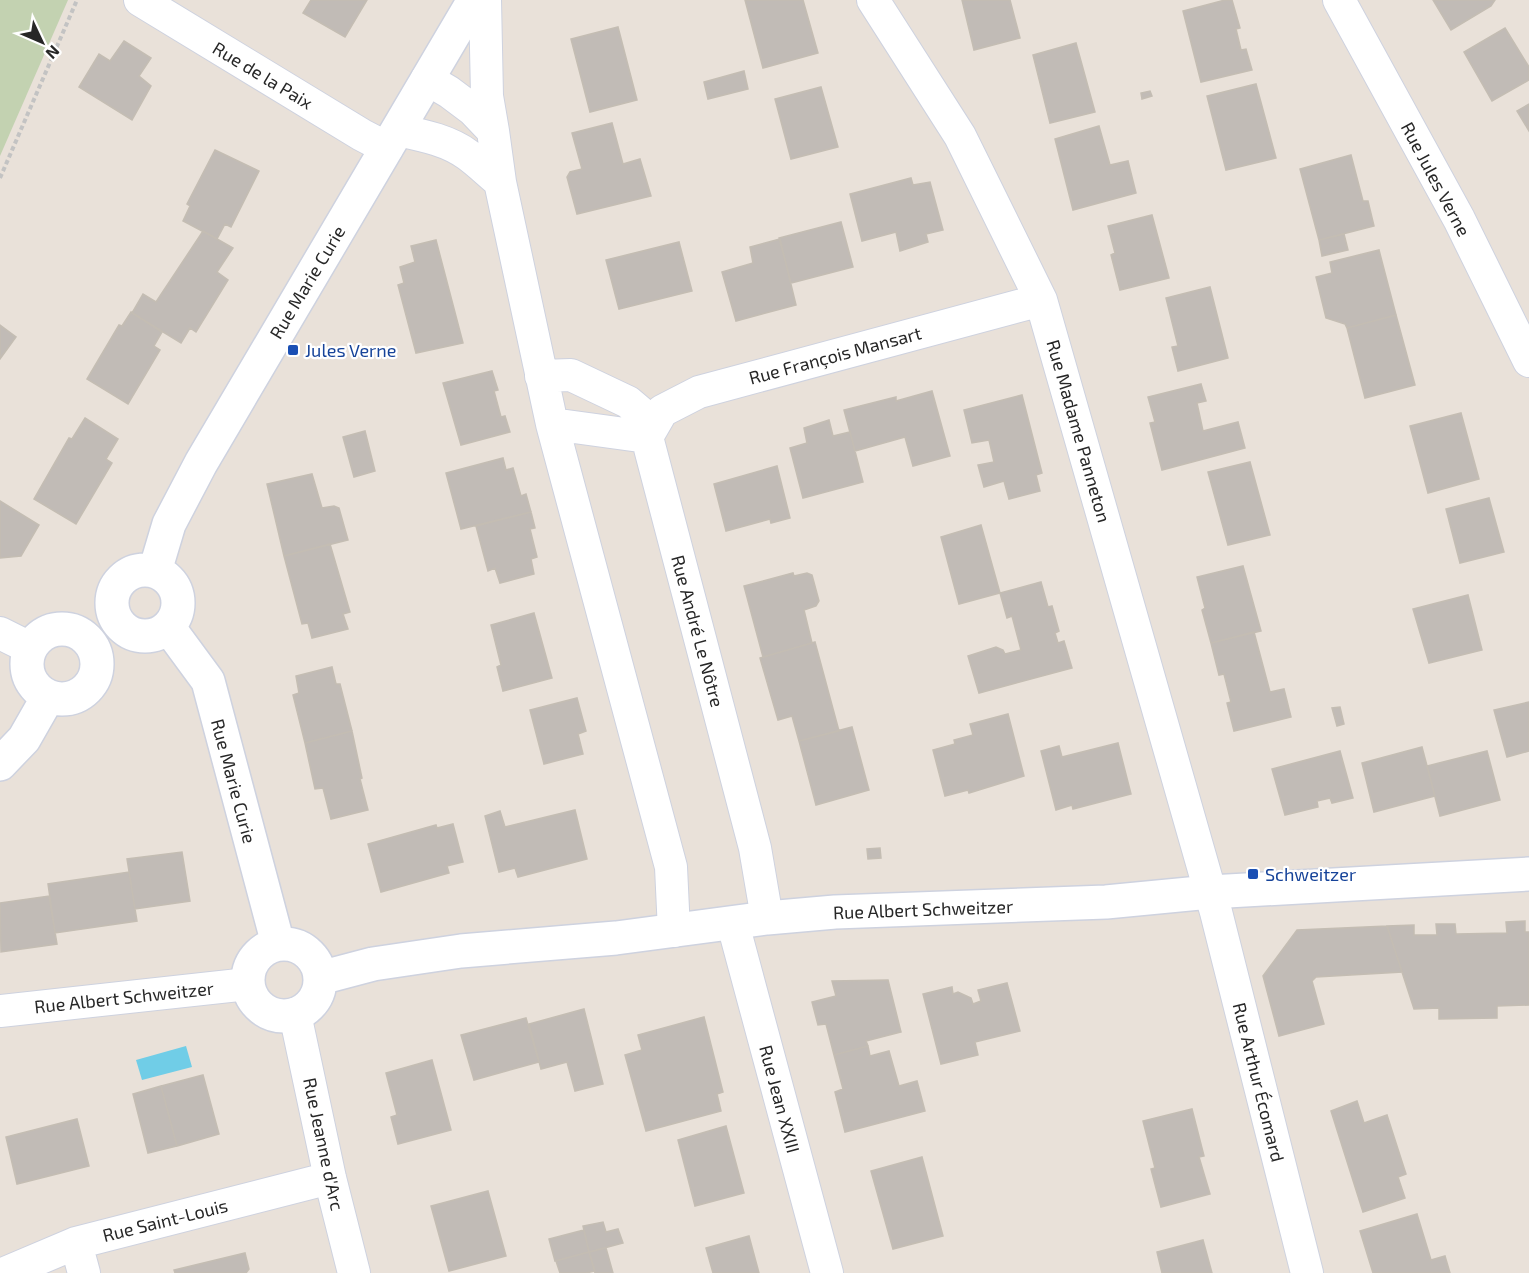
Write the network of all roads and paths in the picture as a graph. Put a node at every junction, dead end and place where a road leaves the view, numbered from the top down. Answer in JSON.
{"nodes":[{"id":1,"x":77,"y":0,"type":"edge"},
{"id":2,"x":140,"y":0,"type":"edge"},
{"id":3,"x":474,"y":0,"type":"edge"},
{"id":4,"x":485,"y":0,"type":"edge"},
{"id":5,"x":873,"y":0,"type":"edge"},
{"id":6,"x":1339,"y":0,"type":"edge"},
{"id":7,"x":427,"y":79,"type":"junction"},
{"id":8,"x":493,"y":131,"type":"junction"},
{"id":9,"x":393,"y":139,"type":"junction"},
{"id":10,"x":0,"y":163,"type":"edge"},
{"id":11,"x":5,"y":165,"type":"junction"},
{"id":12,"x":0,"y":178,"type":"edge"},
{"id":13,"x":500,"y":182,"type":"junction"},
{"id":14,"x":1041,"y":300,"type":"junction"},
{"id":15,"x":1529,"y":361,"type":"edge"},
{"id":16,"x":541,"y":375,"type":"junction"},
{"id":17,"x":552,"y":424,"type":"junction"},
{"id":18,"x":650,"y":430,"type":"junction"},
{"id":19,"x":155,"y":571,"type":"junction"},
{"id":20,"x":112,"y":596,"type":"junction"},
{"id":21,"x":69,"y":629,"type":"junction"},
{"id":22,"x":156,"y":632,"type":"junction"},
{"id":23,"x":0,"y":633,"type":"edge"},
{"id":24,"x":30,"y":648,"type":"junction"},
{"id":25,"x":97,"y":671,"type":"junction"},
{"id":26,"x":48,"y":697,"type":"junction"},
{"id":27,"x":0,"y":764,"type":"edge"},
{"id":28,"x":1529,"y":874,"type":"edge"},
{"id":29,"x":1210,"y":892,"type":"junction"},
{"id":30,"x":767,"y":918,"type":"junction"},
{"id":31,"x":733,"y":924,"type":"junction"},
{"id":32,"x":674,"y":931,"type":"junction"},
{"id":33,"x":278,"y":944,"type":"junction"},
{"id":34,"x":320,"y":978,"type":"junction"},
{"id":35,"x":248,"y":984,"type":"junction"},
{"id":36,"x":0,"y":1011,"type":"edge"},
{"id":37,"x":295,"y":1014,"type":"junction"},
{"id":38,"x":330,"y":1178,"type":"junction"},
{"id":39,"x":76,"y":1243,"type":"junction"},
{"id":40,"x":5,"y":1273,"type":"edge"},
{"id":41,"x":84,"y":1273,"type":"edge"},
{"id":42,"x":354,"y":1273,"type":"edge"},
{"id":43,"x":827,"y":1273,"type":"edge"},
{"id":44,"x":1307,"y":1273,"type":"edge"}],
"edges":[{"from":1,"to":11,"type":"path"},
{"from":2,"to":9,"type":"street","name":"Rue de la Paix"},
{"from":3,"to":7,"type":"street","name":"Rue Marie Curie"},
{"from":4,"to":8,"type":"street"},
{"from":5,"to":14,"type":"street","name":"Rue Madame Panneton"},
{"from":6,"to":15,"type":"street","name":"Rue Jules Verne"},
{"from":7,"to":8,"type":"street"},
{"from":7,"to":9,"type":"street","name":"Rue Marie Curie"},
{"from":8,"to":13,"type":"street"},
{"from":9,"to":13,"type":"street"},
{"from":9,"to":19,"type":"street","name":"Rue Marie Curie"},
{"from":10,"to":11,"type":"path"},
{"from":11,"to":12,"type":"path"},
{"from":13,"to":16,"type":"street"},
{"from":14,"to":18,"type":"street","name":"Rue François Mansart"},
{"from":14,"to":29,"type":"street","name":"Rue Madame Panneton"},
{"from":16,"to":17,"type":"street"},
{"from":16,"to":18,"type":"street"},
{"from":17,"to":18,"type":"street"},
{"from":17,"to":32,"type":"street"},
{"from":18,"to":30,"type":"street","name":"Rue André Le Nôtre"},
{"from":19,"to":20,"type":"street"},
{"from":19,"to":22,"type":"street"},
{"from":20,"to":21,"type":"street"},
{"from":20,"to":22,"type":"street","name":"Rue Marie Curie"},
{"from":21,"to":24,"type":"street"},
{"from":21,"to":25,"type":"street"},
{"from":22,"to":25,"type":"street"},
{"from":22,"to":33,"type":"street","name":"Rue Marie Curie"},
{"from":23,"to":24,"type":"street"},
{"from":24,"to":26,"type":"street"},
{"from":25,"to":26,"type":"street"},
{"from":26,"to":27,"type":"street"},
{"from":28,"to":29,"type":"street","name":"Rue Albert Schweitzer"},
{"from":29,"to":30,"type":"street","name":"Rue Albert Schweitzer"},
{"from":29,"to":44,"type":"street","name":"Rue Arthur Écomard"},
{"from":30,"to":31,"type":"street","name":"Rue Albert Schweitzer"},
{"from":31,"to":32,"type":"street","name":"Rue Albert Schweitzer"},
{"from":31,"to":43,"type":"street","name":"Rue Jean XXIII"},
{"from":32,"to":34,"type":"street","name":"Rue Albert Schweitzer"},
{"from":33,"to":34,"type":"street"},
{"from":33,"to":35,"type":"street"},
{"from":34,"to":37,"type":"street"},
{"from":35,"to":36,"type":"street","name":"Rue Albert Schweitzer"},
{"from":35,"to":37,"type":"street"},
{"from":37,"to":38,"type":"street","name":"Rue Jeanne d'Arc"},
{"from":38,"to":39,"type":"street","name":"Rue Saint-Louis"},
{"from":38,"to":42,"type":"street","name":"Rue Jeanne d'Arc"},
{"from":39,"to":40,"type":"street","name":"Rue Saint-Louis"},
{"from":39,"to":41,"type":"street"}]}
